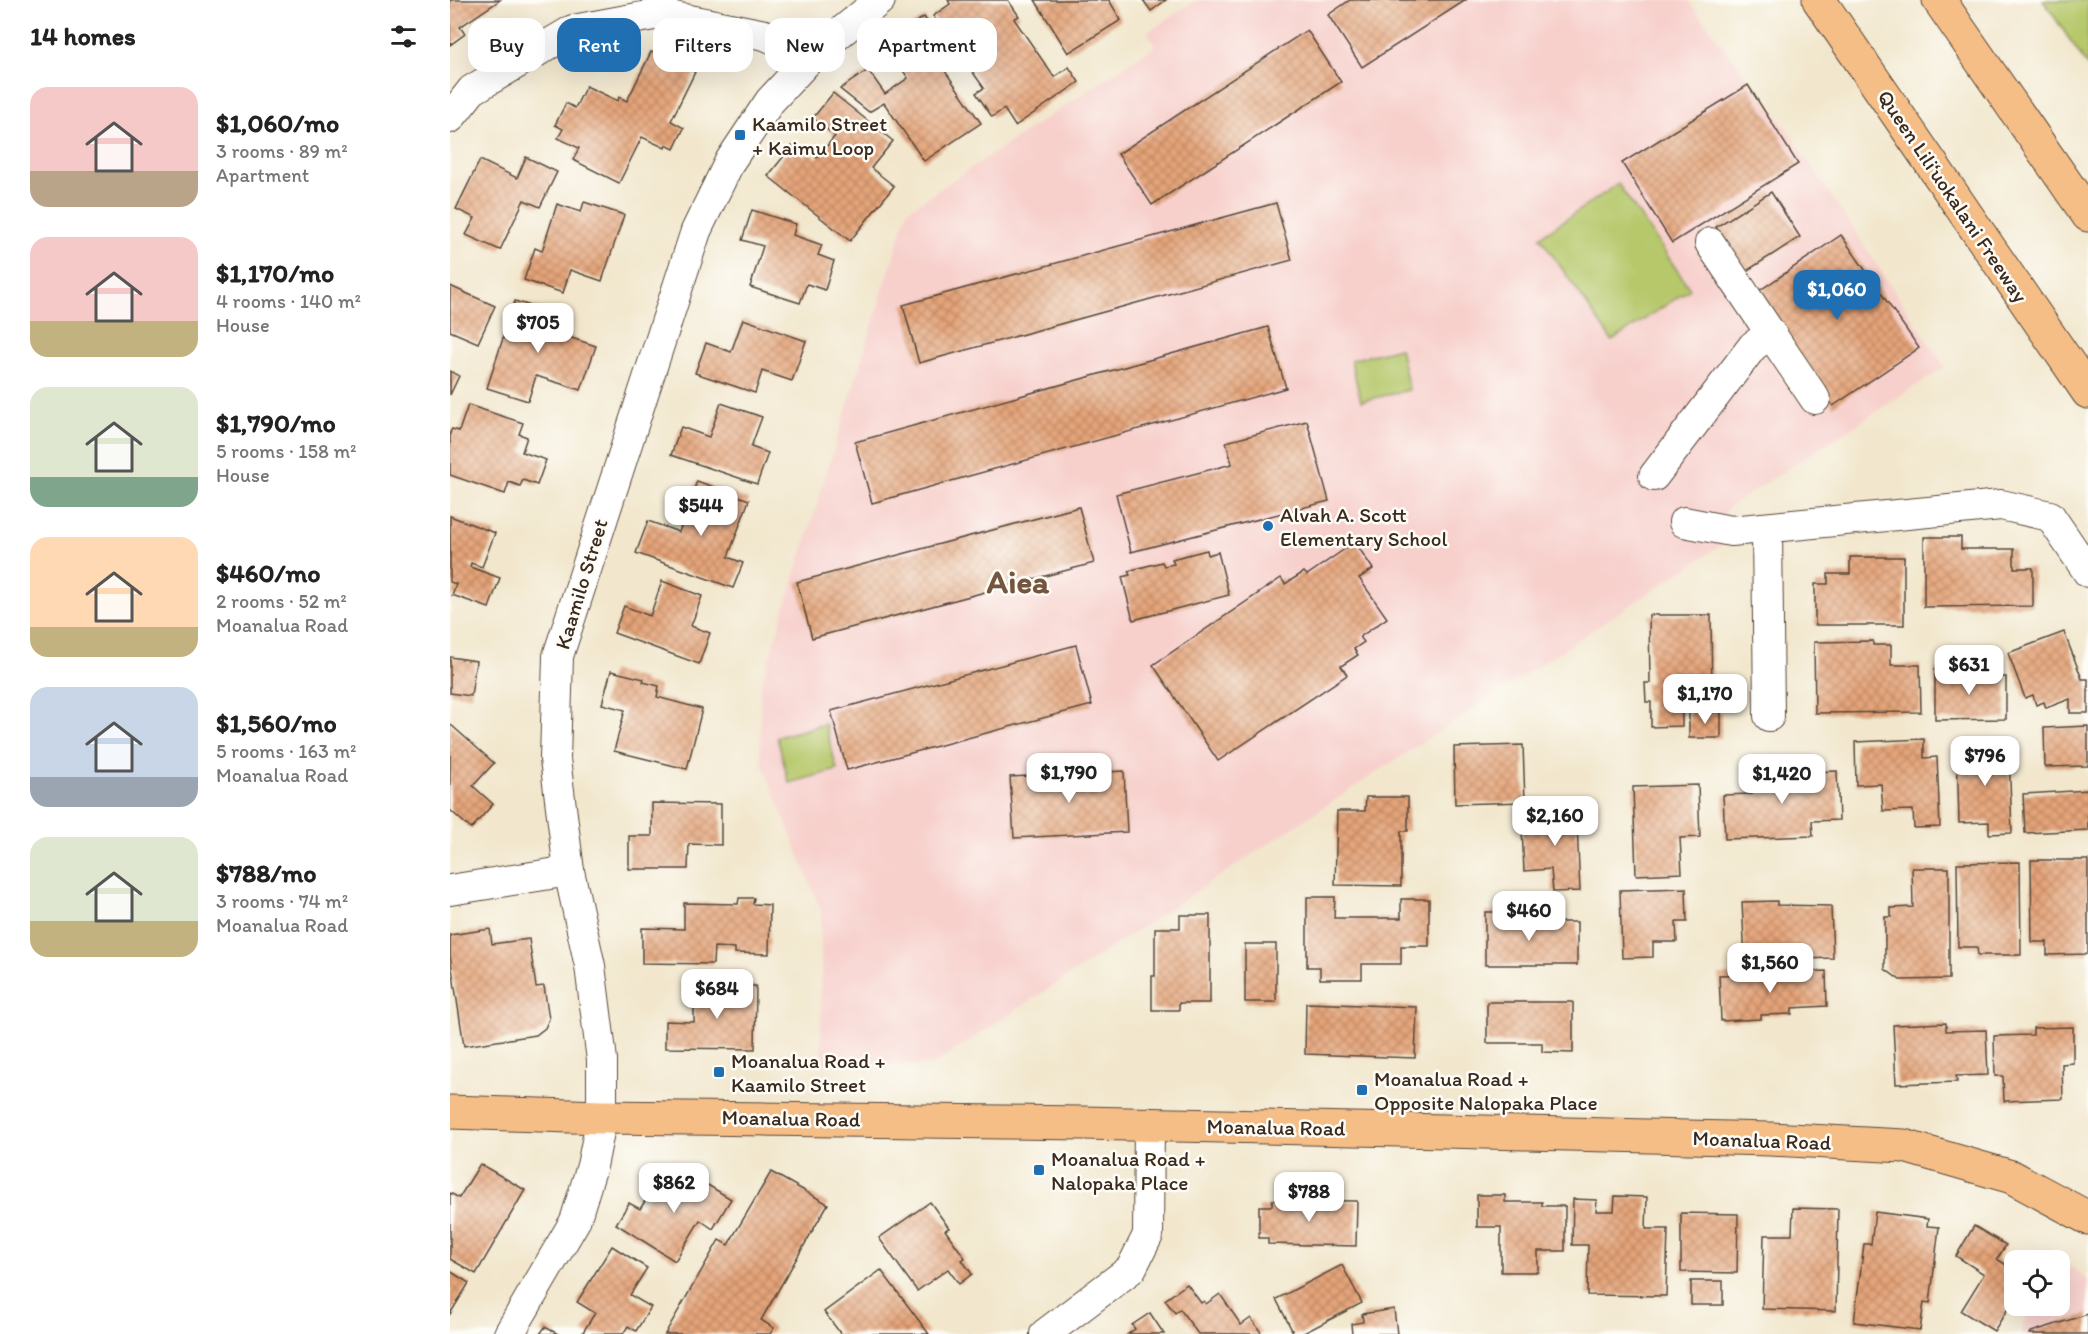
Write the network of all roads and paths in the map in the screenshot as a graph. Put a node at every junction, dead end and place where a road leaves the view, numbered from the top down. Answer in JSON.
{"nodes":[{"id":1,"x":880,"y":0,"type":"edge"},
{"id":2,"x":1819,"y":0,"type":"edge"},
{"id":3,"x":1940,"y":0,"type":"edge"},
{"id":4,"x":845,"y":29,"type":"edge"},
{"id":5,"x":765,"y":35,"type":"edge"},
{"id":6,"x":797,"y":72,"type":"edge"},
{"id":7,"x":450,"y":118,"type":"edge"},
{"id":8,"x":2088,"y":215,"type":"edge"},
{"id":9,"x":1710,"y":243,"type":"dead end"},
{"id":10,"x":1771,"y":334,"type":"junction"},
{"id":11,"x":2088,"y":393,"type":"edge"},
{"id":12,"x":1815,"y":399,"type":"dead end"},
{"id":13,"x":1654,"y":476,"type":"dead end"},
{"id":14,"x":1684,"y":522,"type":"dead end"},
{"id":15,"x":1767,"y":528,"type":"junction"},
{"id":16,"x":2088,"y":572,"type":"edge"},
{"id":17,"x":1769,"y":716,"type":"dead end"},
{"id":18,"x":569,"y":871,"type":"junction"},
{"id":19,"x":450,"y":890,"type":"edge"},
{"id":20,"x":450,"y":1112,"type":"edge"},
{"id":21,"x":602,"y":1117,"type":"junction"},
{"id":22,"x":1149,"y":1124,"type":"junction"},
{"id":23,"x":2088,"y":1218,"type":"edge"},
{"id":24,"x":1052,"y":1332,"type":"edge"},
{"id":25,"x":508,"y":1334,"type":"edge"}],
"edges":[{"from":1,"to":4,"type":"street","name":"Kaamilo Street"},
{"from":2,"to":11,"type":"main road","name":"Queen Liliʻuokalani Freeway"},
{"from":3,"to":8,"type":"main road"},
{"from":5,"to":7,"type":"street"},
{"from":6,"to":18,"type":"street","name":"Kaamilo Street"},
{"from":9,"to":10,"type":"street"},
{"from":10,"to":12,"type":"street"},
{"from":10,"to":13,"type":"street"},
{"from":14,"to":15,"type":"street"},
{"from":15,"to":16,"type":"street"},
{"from":15,"to":17,"type":"street"},
{"from":18,"to":19,"type":"street"},
{"from":18,"to":21,"type":"street","name":"Kaamilo Street"},
{"from":20,"to":21,"type":"main road","name":"Moanalua Road"},
{"from":21,"to":22,"type":"main road","name":"Moanalua Road"},
{"from":21,"to":25,"type":"street","name":"Kaamilo Street"},
{"from":22,"to":23,"type":"main road","name":"Moanalua Road"},
{"from":22,"to":24,"type":"street"}]}
